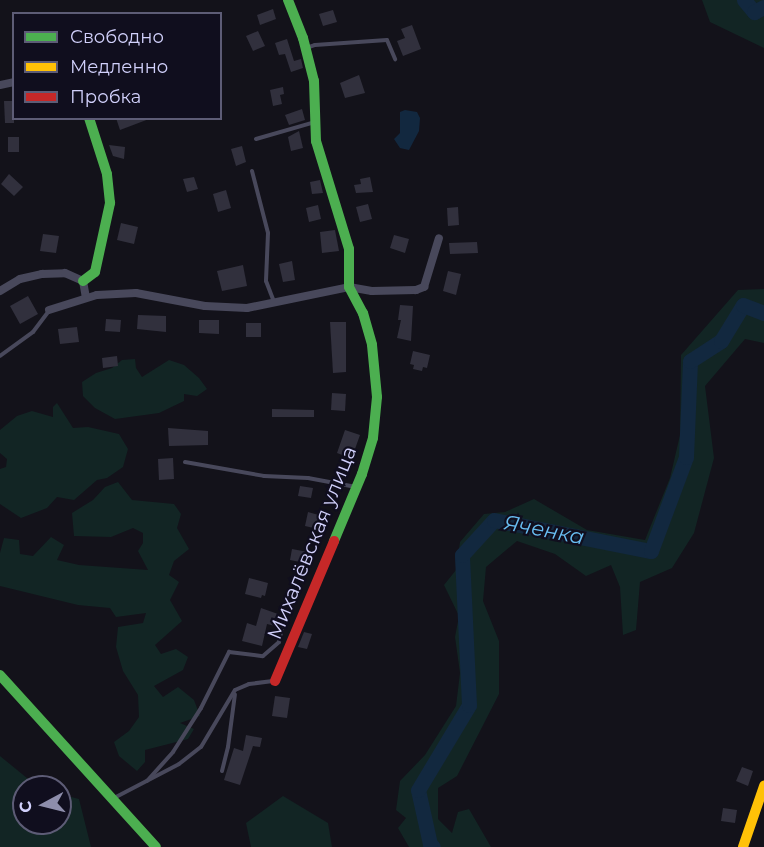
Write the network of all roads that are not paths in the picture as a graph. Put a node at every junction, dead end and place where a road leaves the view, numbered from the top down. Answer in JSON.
{"nodes":[{"id":1,"x":288,"y":0,"type":"edge"},
{"id":2,"x":306,"y":49,"type":"junction"},
{"id":3,"x":395,"y":59,"type":"dead end"},
{"id":4,"x":90,"y":120,"type":"edge"},
{"id":5,"x":315,"y":122,"type":"junction"},
{"id":6,"x":256,"y":139,"type":"dead end"},
{"id":7,"x":252,"y":171,"type":"dead end"},
{"id":8,"x":439,"y":238,"type":"dead end"},
{"id":9,"x":83,"y":281,"type":"junction"},
{"id":10,"x":348,"y":287,"type":"junction"},
{"id":11,"x":0,"y":291,"type":"edge"},
{"id":12,"x":86,"y":298,"type":"junction"},
{"id":13,"x":274,"y":302,"type":"junction"},
{"id":14,"x":49,"y":310,"type":"joint"},
{"id":15,"x":0,"y":356,"type":"edge"},
{"id":16,"x":185,"y":462,"type":"dead end"},
{"id":17,"x":357,"y":487,"type":"junction"},
{"id":18,"x":284,"y":618,"type":"dead end"},
{"id":19,"x":0,"y":675,"type":"edge"},
{"id":20,"x":275,"y":681,"type":"joint"},
{"id":21,"x":235,"y":690,"type":"junction"},
{"id":22,"x":222,"y":771,"type":"dead end"},
{"id":23,"x":147,"y":781,"type":"junction"},
{"id":24,"x":764,"y":786,"type":"edge"},
{"id":25,"x":113,"y":799,"type":"junction"},
{"id":26,"x":156,"y":847,"type":"edge"},
{"id":27,"x":742,"y":847,"type":"edge"}],
"edges":[{"from":1,"to":2,"type":"street"},
{"from":2,"to":3,"type":"lane"},
{"from":2,"to":5,"type":"street"},
{"from":4,"to":9,"type":"street"},
{"from":5,"to":6,"type":"lane"},
{"from":5,"to":10,"type":"street"},
{"from":7,"to":13,"type":"lane"},
{"from":8,"to":10,"type":"street"},
{"from":9,"to":11,"type":"street"},
{"from":9,"to":12,"type":"street"},
{"from":10,"to":13,"type":"street"},
{"from":10,"to":17,"type":"street","name":"Михалёвская улица"},
{"from":12,"to":13,"type":"street"},
{"from":12,"to":14,"type":"street"},
{"from":14,"to":15,"type":"lane"},
{"from":16,"to":17,"type":"lane"},
{"from":17,"to":20,"type":"street","name":"Михалёвская улица"},
{"from":18,"to":23,"type":"lane"},
{"from":19,"to":25,"type":"street"},
{"from":20,"to":21,"type":"lane"},
{"from":21,"to":22,"type":"lane"},
{"from":21,"to":23,"type":"lane"},
{"from":23,"to":25,"type":"lane"},
{"from":24,"to":27,"type":"street"},
{"from":25,"to":26,"type":"street"}]}
